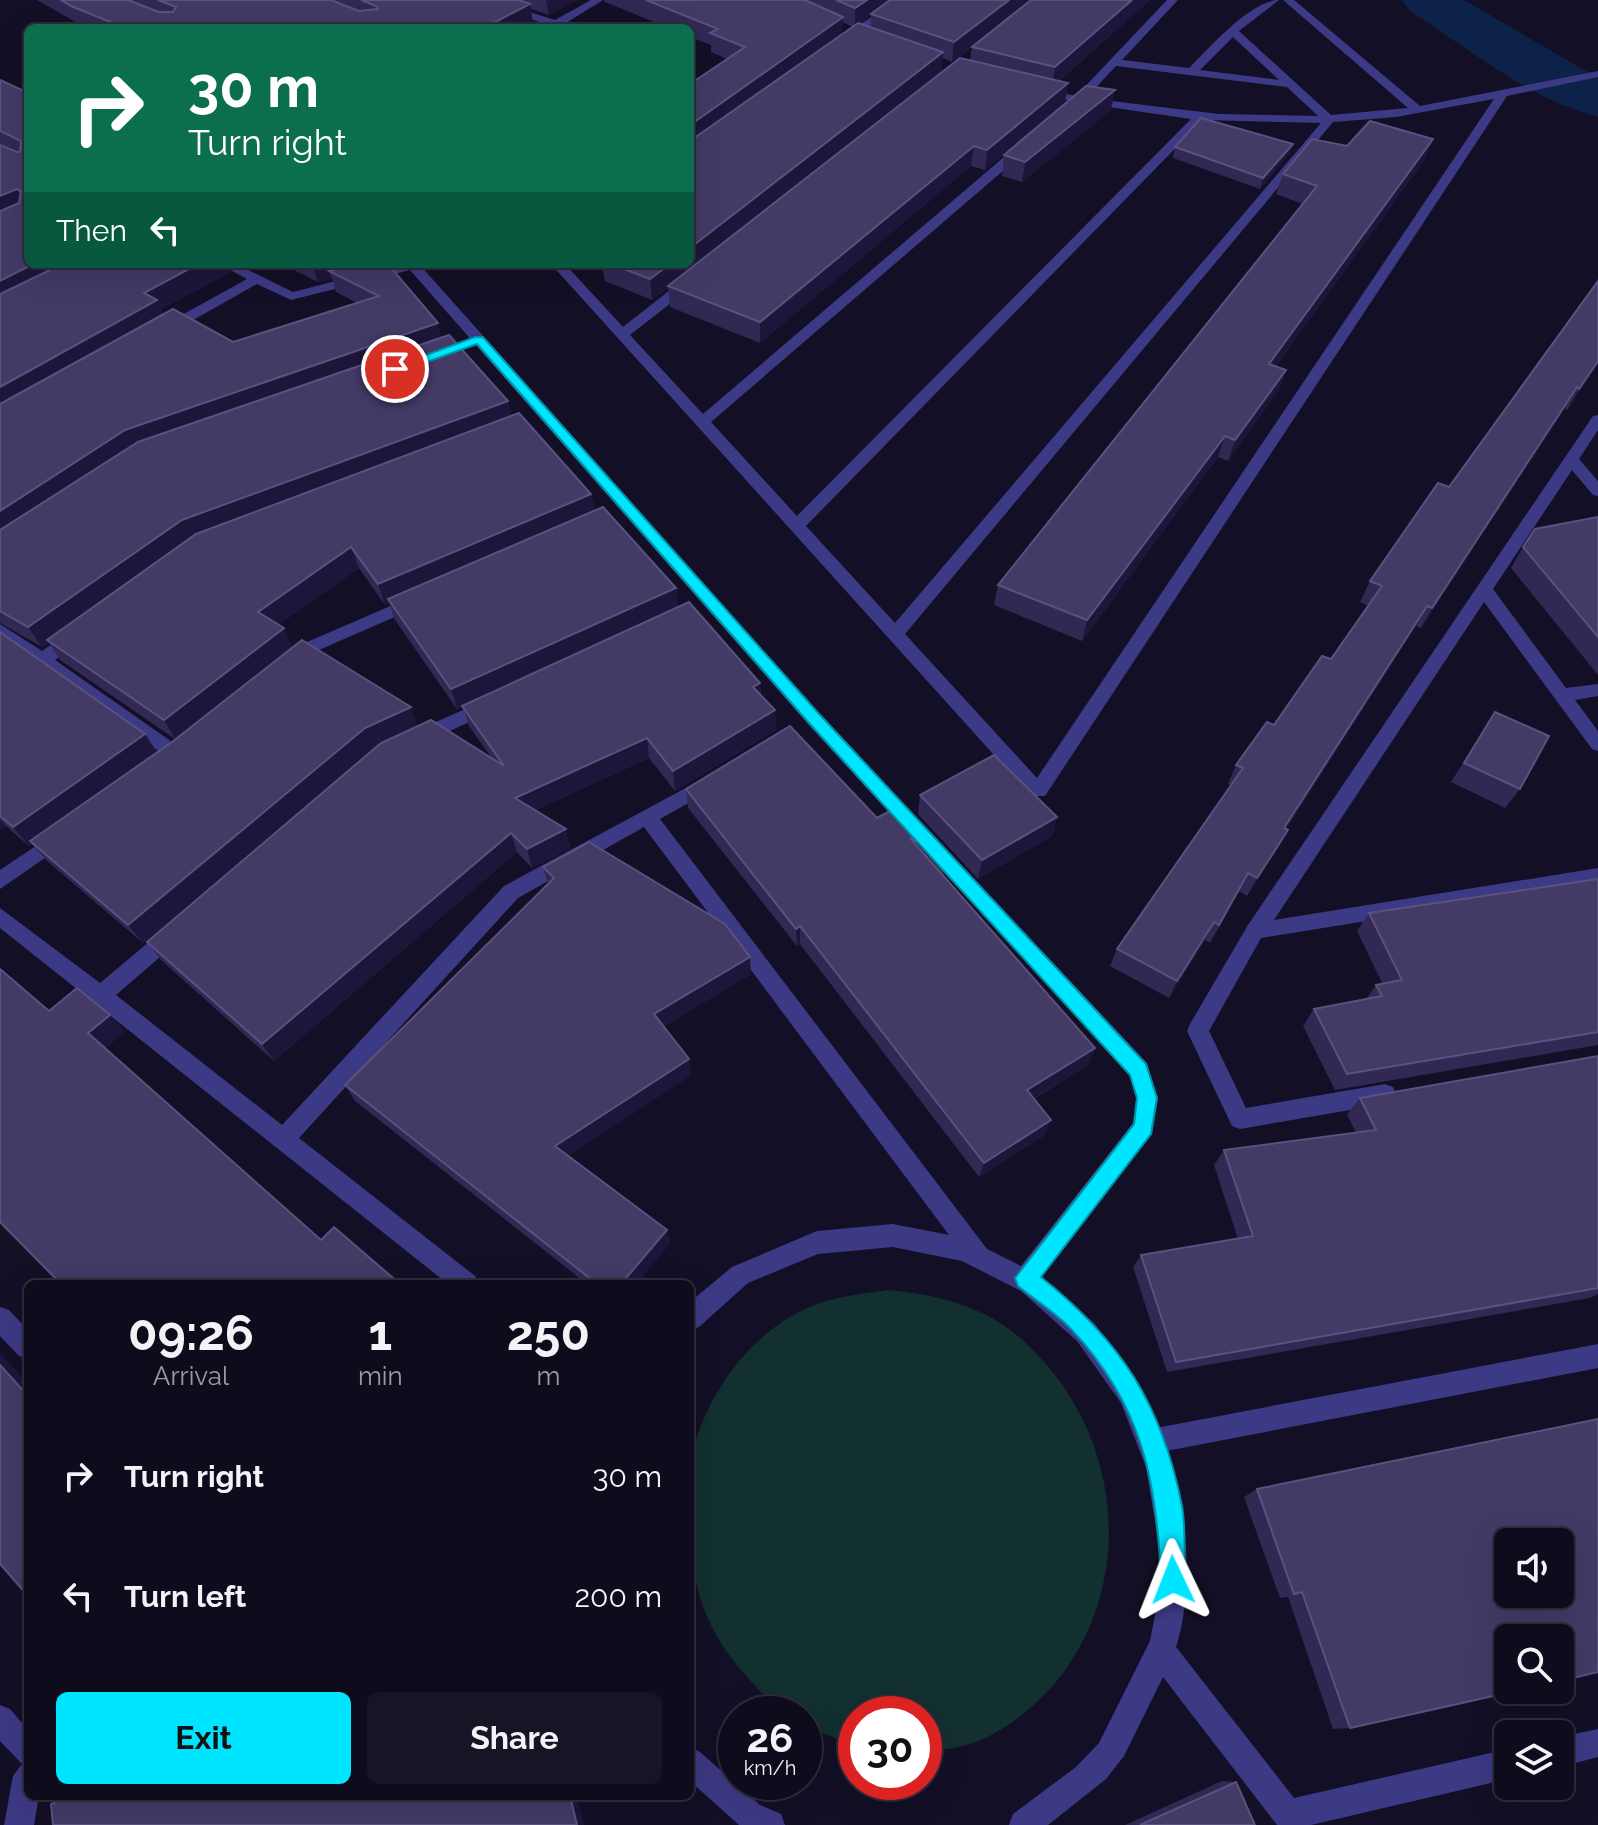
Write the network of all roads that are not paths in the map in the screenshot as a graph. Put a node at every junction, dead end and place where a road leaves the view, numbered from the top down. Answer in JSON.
{"nodes":[{"id":1,"x":480,"y":0,"type":"edge"},
{"id":2,"x":598,"y":0,"type":"edge"},
{"id":3,"x":904,"y":0,"type":"edge"},
{"id":4,"x":1173,"y":0,"type":"edge"},
{"id":5,"x":1274,"y":0,"type":"edge"},
{"id":6,"x":1288,"y":0,"type":"edge"},
{"id":7,"x":547,"y":24,"type":"edge"},
{"id":8,"x":556,"y":24,"type":"edge"},
{"id":9,"x":837,"y":30,"type":"edge"},
{"id":10,"x":1233,"y":31,"type":"junction"},
{"id":11,"x":849,"y":36,"type":"junction"},
{"id":12,"x":865,"y":41,"type":"edge"},
{"id":13,"x":837,"y":45,"type":"edge"},
{"id":14,"x":1112,"y":62,"type":"junction"},
{"id":15,"x":1190,"y":73,"type":"junction"},
{"id":16,"x":1598,"y":74,"type":"edge"},
{"id":17,"x":1287,"y":84,"type":"junction"},
{"id":18,"x":1032,"y":90,"type":"edge"},
{"id":19,"x":1503,"y":94,"type":"junction"},
{"id":20,"x":1078,"y":101,"type":"junction"},
{"id":21,"x":1416,"y":109,"type":"junction"},
{"id":22,"x":1200,"y":116,"type":"junction"},
{"id":23,"x":1329,"y":120,"type":"junction"},
{"id":24,"x":1054,"y":121,"type":"edge"},
{"id":25,"x":1030,"y":142,"type":"edge"},
{"id":26,"x":234,"y":268,"type":"edge"},
{"id":27,"x":401,"y":268,"type":"edge"},
{"id":28,"x":415,"y":268,"type":"edge"},
{"id":29,"x":562,"y":268,"type":"edge"},
{"id":30,"x":696,"y":276,"type":"edge"},
{"id":31,"x":257,"y":279,"type":"junction"},
{"id":32,"x":622,"y":335,"type":"junction"},
{"id":33,"x":149,"y":340,"type":"edge"},
{"id":34,"x":1598,"y":419,"type":"edge"},
{"id":35,"x":702,"y":422,"type":"junction"},
{"id":36,"x":1572,"y":461,"type":"junction"},
{"id":37,"x":1598,"y":491,"type":"edge"},
{"id":38,"x":796,"y":526,"type":"junction"},
{"id":39,"x":1485,"y":591,"type":"junction"},
{"id":40,"x":428,"y":596,"type":"edge"},
{"id":41,"x":90,"y":625,"type":"edge"},
{"id":42,"x":0,"y":630,"type":"edge"},
{"id":43,"x":895,"y":634,"type":"junction"},
{"id":44,"x":42,"y":660,"type":"junction"},
{"id":45,"x":276,"y":675,"type":"edge"},
{"id":46,"x":1598,"y":690,"type":"edge"},
{"id":47,"x":1562,"y":695,"type":"junction"},
{"id":48,"x":510,"y":696,"type":"edge"},
{"id":49,"x":1598,"y":744,"type":"edge"},
{"id":50,"x":395,"y":748,"type":"edge"},
{"id":51,"x":176,"y":754,"type":"edge"},
{"id":52,"x":725,"y":773,"type":"edge"},
{"id":53,"x":649,"y":819,"type":"junction"},
{"id":54,"x":75,"y":827,"type":"edge"},
{"id":55,"x":1598,"y":876,"type":"edge"},
{"id":56,"x":0,"y":881,"type":"edge"},
{"id":57,"x":0,"y":916,"type":"edge"},
{"id":58,"x":194,"y":916,"type":"edge"},
{"id":59,"x":1255,"y":931,"type":"junction"},
{"id":60,"x":100,"y":996,"type":"junction"},
{"id":61,"x":1411,"y":1090,"type":"edge"},
{"id":62,"x":283,"y":1140,"type":"junction"},
{"id":63,"x":977,"y":1253,"type":"junction"},
{"id":64,"x":1026,"y":1278,"type":"junction"},
{"id":65,"x":462,"y":1280,"type":"edge"},
{"id":66,"x":694,"y":1314,"type":"edge"},
{"id":67,"x":0,"y":1319,"type":"edge"},
{"id":68,"x":24,"y":1343,"type":"edge"},
{"id":69,"x":1598,"y":1356,"type":"edge"},
{"id":70,"x":1153,"y":1441,"type":"junction"},
{"id":71,"x":1161,"y":1651,"type":"junction"},
{"id":72,"x":0,"y":1719,"type":"edge"},
{"id":73,"x":1598,"y":1743,"type":"edge"},
{"id":74,"x":24,"y":1747,"type":"edge"},
{"id":75,"x":1574,"y":1749,"type":"edge"},
{"id":76,"x":694,"y":1766,"type":"edge"},
{"id":77,"x":1494,"y":1768,"type":"edge"},
{"id":78,"x":24,"y":1798,"type":"edge"},
{"id":79,"x":1292,"y":1819,"type":"edge"},
{"id":80,"x":750,"y":1822,"type":"edge"},
{"id":81,"x":19,"y":1825,"type":"edge"},
{"id":82,"x":1024,"y":1825,"type":"edge"}],
"edges":[{"from":1,"to":7,"type":"street"},
{"from":2,"to":8,"type":"street"},
{"from":3,"to":11,"type":"street"},
{"from":4,"to":14,"type":"street"},
{"from":5,"to":10,"type":"street"},
{"from":6,"to":21,"type":"street"},
{"from":9,"to":11,"type":"street"},
{"from":10,"to":15,"type":"street"},
{"from":10,"to":17,"type":"street"},
{"from":11,"to":12,"type":"street"},
{"from":11,"to":13,"type":"street"},
{"from":14,"to":15,"type":"street"},
{"from":14,"to":20,"type":"street"},
{"from":15,"to":17,"type":"street"},
{"from":16,"to":19,"type":"street"},
{"from":17,"to":23,"type":"street"},
{"from":18,"to":20,"type":"street"},
{"from":19,"to":21,"type":"street"},
{"from":19,"to":43,"type":"street"},
{"from":20,"to":22,"type":"street"},
{"from":20,"to":24,"type":"street"},
{"from":21,"to":23,"type":"street"},
{"from":22,"to":23,"type":"street"},
{"from":22,"to":38,"type":"street"},
{"from":23,"to":43,"type":"street"},
{"from":25,"to":35,"type":"street"},
{"from":26,"to":31,"type":"street"},
{"from":27,"to":31,"type":"street"},
{"from":28,"to":64,"type":"street"},
{"from":29,"to":32,"type":"street"},
{"from":30,"to":32,"type":"street"},
{"from":31,"to":33,"type":"street"},
{"from":32,"to":35,"type":"street"},
{"from":34,"to":36,"type":"street"},
{"from":35,"to":38,"type":"street"},
{"from":36,"to":37,"type":"street"},
{"from":36,"to":39,"type":"street"},
{"from":38,"to":43,"type":"street"},
{"from":39,"to":47,"type":"street"},
{"from":39,"to":59,"type":"street"},
{"from":40,"to":45,"type":"street"},
{"from":41,"to":44,"type":"street"},
{"from":42,"to":44,"type":"street"},
{"from":44,"to":51,"type":"street"},
{"from":46,"to":47,"type":"street"},
{"from":47,"to":49,"type":"street"},
{"from":48,"to":50,"type":"street"},
{"from":52,"to":53,"type":"street"},
{"from":53,"to":62,"type":"street"},
{"from":53,"to":63,"type":"street"},
{"from":54,"to":56,"type":"street"},
{"from":55,"to":59,"type":"street"},
{"from":57,"to":60,"type":"street"},
{"from":58,"to":60,"type":"street"},
{"from":59,"to":61,"type":"street"},
{"from":60,"to":62,"type":"street"},
{"from":62,"to":65,"type":"street"},
{"from":63,"to":64,"type":"street"},
{"from":63,"to":66,"type":"street"},
{"from":64,"to":70,"type":"street"},
{"from":67,"to":68,"type":"street"},
{"from":69,"to":70,"type":"street"},
{"from":70,"to":71,"type":"street"},
{"from":71,"to":79,"type":"street"},
{"from":71,"to":82,"type":"street"},
{"from":72,"to":74,"type":"street"},
{"from":73,"to":75,"type":"street"},
{"from":76,"to":80,"type":"street"},
{"from":77,"to":79,"type":"street"},
{"from":78,"to":81,"type":"street"}]}
